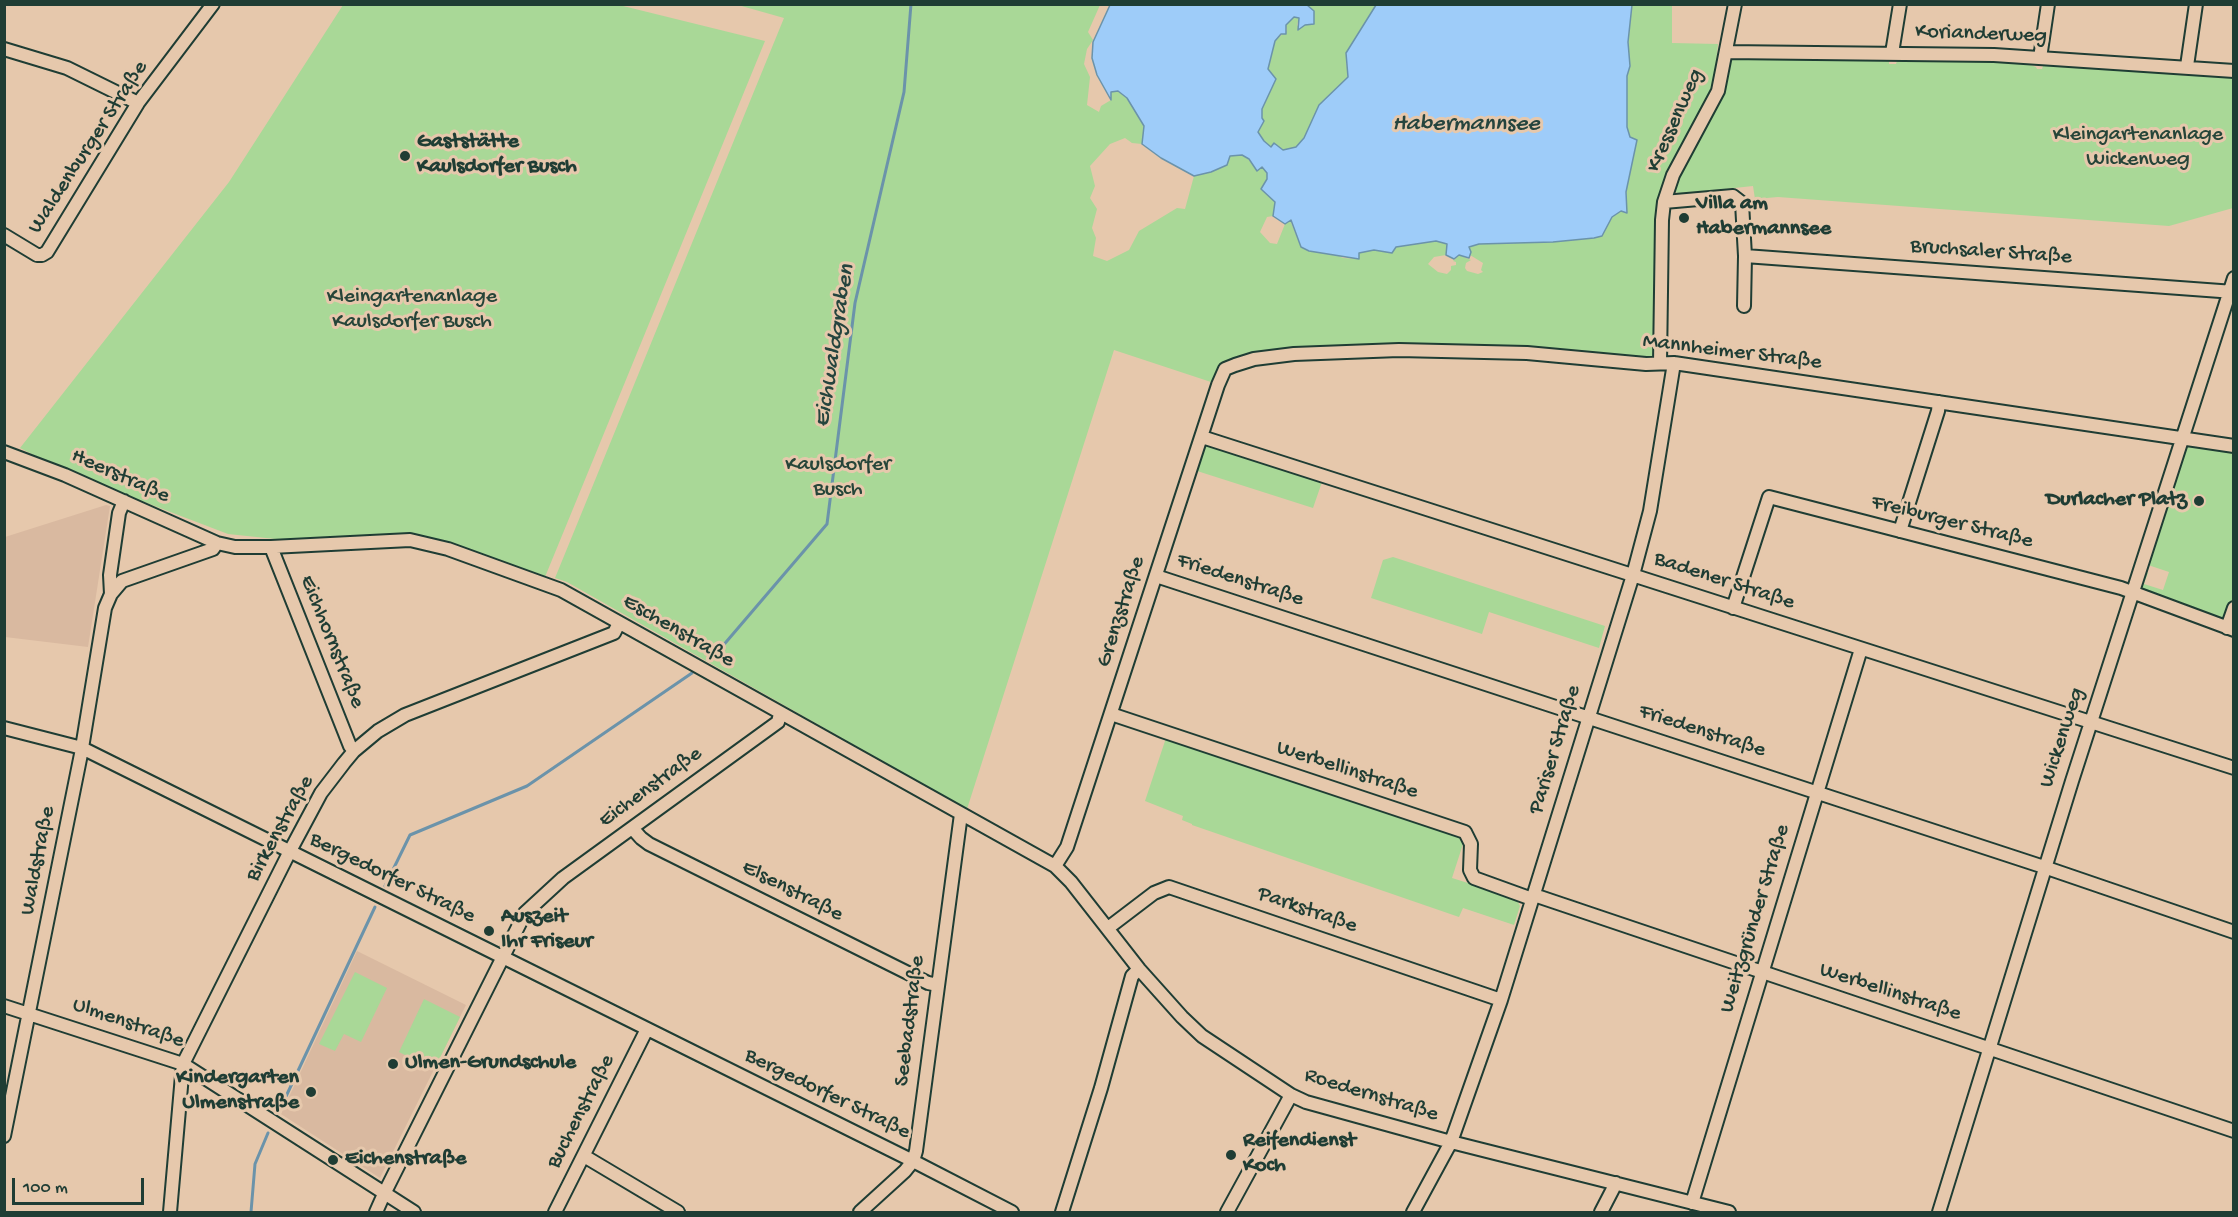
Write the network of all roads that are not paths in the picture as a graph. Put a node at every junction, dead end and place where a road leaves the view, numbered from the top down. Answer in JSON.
{"nodes":[{"id":1,"x":213,"y":4,"type":"edge"},
{"id":2,"x":1735,"y":4,"type":"edge"},
{"id":3,"x":1900,"y":4,"type":"edge"},
{"id":4,"x":2048,"y":4,"type":"edge"},
{"id":5,"x":2196,"y":4,"type":"edge"},
{"id":6,"x":4,"y":49,"type":"edge"},
{"id":7,"x":1726,"y":52,"type":"junction"},
{"id":8,"x":1892,"y":53,"type":"junction"},
{"id":9,"x":2040,"y":58,"type":"junction"},
{"id":10,"x":2187,"y":66,"type":"junction"},
{"id":11,"x":2234,"y":71,"type":"edge"},
{"id":12,"x":138,"y":104,"type":"junction"},
{"id":13,"x":1664,"y":202,"type":"junction"},
{"id":14,"x":4,"y":235,"type":"edge"},
{"id":15,"x":1745,"y":256,"type":"junction"},
{"id":16,"x":2234,"y":278,"type":"edge"},
{"id":17,"x":2231,"y":292,"type":"edge"},
{"id":18,"x":1744,"y":306,"type":"dead end"},
{"id":19,"x":1660,"y":363,"type":"junction"},
{"id":20,"x":1674,"y":363,"type":"junction"},
{"id":21,"x":1225,"y":369,"type":"joint"},
{"id":22,"x":1939,"y":402,"type":"junction"},
{"id":23,"x":1202,"y":437,"type":"junction"},
{"id":24,"x":2181,"y":438,"type":"junction"},
{"id":25,"x":2234,"y":446,"type":"edge"},
{"id":26,"x":4,"y":452,"type":"edge"},
{"id":27,"x":124,"y":501,"type":"junction"},
{"id":28,"x":1900,"y":531,"type":"junction"},
{"id":29,"x":217,"y":543,"type":"junction"},
{"id":30,"x":271,"y":547,"type":"junction"},
{"id":31,"x":1633,"y":575,"type":"junction"},
{"id":32,"x":1156,"y":576,"type":"junction"},
{"id":33,"x":2131,"y":593,"type":"junction"},
{"id":34,"x":111,"y":594,"type":"junction"},
{"id":35,"x":1734,"y":608,"type":"junction"},
{"id":36,"x":2234,"y":608,"type":"edge"},
{"id":37,"x":619,"y":623,"type":"junction"},
{"id":38,"x":2230,"y":629,"type":"edge"},
{"id":39,"x":1861,"y":649,"type":"junction"},
{"id":40,"x":780,"y":714,"type":"junction"},
{"id":41,"x":1111,"y":714,"type":"junction"},
{"id":42,"x":1588,"y":717,"type":"junction"},
{"id":43,"x":2090,"y":722,"type":"junction"},
{"id":44,"x":4,"y":728,"type":"edge"},
{"id":45,"x":82,"y":748,"type":"junction"},
{"id":46,"x":354,"y":751,"type":"junction"},
{"id":47,"x":2234,"y":768,"type":"edge"},
{"id":48,"x":1816,"y":792,"type":"junction"},
{"id":49,"x":961,"y":814,"type":"junction"},
{"id":50,"x":633,"y":829,"type":"junction"},
{"id":51,"x":290,"y":851,"type":"junction"},
{"id":52,"x":1055,"y":866,"type":"junction"},
{"id":53,"x":2044,"y":867,"type":"junction"},
{"id":54,"x":1077,"y":890,"type":"joint"},
{"id":55,"x":1533,"y":897,"type":"junction"},
{"id":56,"x":1108,"y":928,"type":"junction"},
{"id":57,"x":2234,"y":932,"type":"edge"},
{"id":58,"x":502,"y":957,"type":"junction"},
{"id":59,"x":1139,"y":969,"type":"junction"},
{"id":60,"x":1762,"y":972,"type":"junction"},
{"id":61,"x":938,"y":985,"type":"junction"},
{"id":62,"x":1501,"y":1000,"type":"junction"},
{"id":63,"x":4,"y":1006,"type":"edge"},
{"id":64,"x":30,"y":1014,"type":"junction"},
{"id":65,"x":647,"y":1029,"type":"junction"},
{"id":66,"x":1990,"y":1048,"type":"junction"},
{"id":67,"x":183,"y":1064,"type":"junction"},
{"id":68,"x":1291,"y":1095,"type":"junction"},
{"id":69,"x":2234,"y":1131,"type":"edge"},
{"id":70,"x":4,"y":1136,"type":"edge"},
{"id":71,"x":1451,"y":1142,"type":"junction"},
{"id":72,"x":584,"y":1156,"type":"junction"},
{"id":73,"x":912,"y":1161,"type":"junction"},
{"id":74,"x":1616,"y":1183,"type":"junction"},
{"id":75,"x":384,"y":1194,"type":"junction"},
{"id":76,"x":1692,"y":1203,"type":"junction"},
{"id":77,"x":170,"y":1212,"type":"edge"},
{"id":78,"x":376,"y":1212,"type":"edge"},
{"id":79,"x":414,"y":1212,"type":"edge"},
{"id":80,"x":555,"y":1212,"type":"edge"},
{"id":81,"x":678,"y":1212,"type":"edge"},
{"id":82,"x":860,"y":1212,"type":"edge"},
{"id":83,"x":1012,"y":1212,"type":"edge"},
{"id":84,"x":1062,"y":1212,"type":"edge"},
{"id":85,"x":1227,"y":1212,"type":"edge"},
{"id":86,"x":1413,"y":1212,"type":"edge"},
{"id":87,"x":1601,"y":1212,"type":"edge"},
{"id":88,"x":1729,"y":1212,"type":"edge"},
{"id":89,"x":1939,"y":1212,"type":"edge"}],
"edges":[{"from":1,"to":12,"type":"street","name":"Waldenburger Straße"},
{"from":2,"to":7,"type":"street","name":"Kressenweg"},
{"from":3,"to":8,"type":"street"},
{"from":4,"to":9,"type":"street"},
{"from":5,"to":10,"type":"street"},
{"from":6,"to":12,"type":"street"},
{"from":7,"to":8,"type":"street","name":"Korianderweg"},
{"from":7,"to":13,"type":"street","name":"Kressenweg"},
{"from":8,"to":9,"type":"street","name":"Korianderweg"},
{"from":9,"to":10,"type":"street","name":"Korianderweg"},
{"from":10,"to":11,"type":"street","name":"Korianderweg"},
{"from":12,"to":14,"type":"street","name":"Waldenburger Straße"},
{"from":13,"to":15,"type":"street"},
{"from":13,"to":19,"type":"street","name":"Kressenweg"},
{"from":15,"to":17,"type":"street","name":"Bruchsaler Straße"},
{"from":15,"to":18,"type":"street"},
{"from":16,"to":17,"type":"street","name":"Wickenweg"},
{"from":17,"to":24,"type":"street","name":"Wickenweg"},
{"from":19,"to":20,"type":"street","name":"Mannheimer Straße"},
{"from":19,"to":21,"type":"street","name":"Mannheimer Straße"},
{"from":20,"to":22,"type":"street","name":"Mannheimer Straße"},
{"from":20,"to":31,"type":"street","name":"Pariser Straße"},
{"from":21,"to":23,"type":"street","name":"Grenzstraße"},
{"from":22,"to":24,"type":"street","name":"Mannheimer Straße"},
{"from":22,"to":28,"type":"street"},
{"from":23,"to":31,"type":"street","name":"Badener Straße"},
{"from":23,"to":32,"type":"street","name":"Grenzstraße"},
{"from":24,"to":25,"type":"street","name":"Mannheimer Straße"},
{"from":24,"to":33,"type":"street","name":"Wickenweg"},
{"from":26,"to":27,"type":"street","name":"Heerstraße"},
{"from":27,"to":29,"type":"street","name":"Heerstraße"},
{"from":27,"to":34,"type":"street","name":"Waldstraße"},
{"from":28,"to":33,"type":"street","name":"Freiburger Straße"},
{"from":28,"to":35,"type":"street","name":"Freiburger Straße"},
{"from":29,"to":30,"type":"street","name":"Eschenstraße"},
{"from":29,"to":34,"type":"street"},
{"from":30,"to":37,"type":"street","name":"Eschenstraße"},
{"from":30,"to":46,"type":"street","name":"Eichhornstraße"},
{"from":31,"to":35,"type":"street","name":"Badener Straße"},
{"from":31,"to":42,"type":"street","name":"Pariser Straße"},
{"from":32,"to":41,"type":"street","name":"Grenzstraße"},
{"from":32,"to":42,"type":"street","name":"Friedenstraße"},
{"from":33,"to":38,"type":"street","name":"Freiburger Straße"},
{"from":33,"to":43,"type":"street","name":"Wickenweg"},
{"from":34,"to":45,"type":"street","name":"Waldstraße"},
{"from":35,"to":39,"type":"street","name":"Badener Straße"},
{"from":36,"to":38,"type":"street"},
{"from":37,"to":40,"type":"street","name":"Eschenstraße"},
{"from":37,"to":46,"type":"street","name":"Birkenstraße"},
{"from":39,"to":43,"type":"street","name":"Badener Straße"},
{"from":39,"to":48,"type":"street","name":"Weitzgründer Straße"},
{"from":40,"to":49,"type":"street","name":"Eschenstraße"},
{"from":40,"to":50,"type":"street","name":"Eichenstraße"},
{"from":41,"to":52,"type":"street","name":"Grenzstraße"},
{"from":41,"to":55,"type":"street","name":"Werbellinstraße"},
{"from":42,"to":48,"type":"street","name":"Friedenstraße"},
{"from":42,"to":55,"type":"street","name":"Pariser Straße"},
{"from":43,"to":47,"type":"street","name":"Badener Straße"},
{"from":43,"to":53,"type":"street","name":"Wickenweg"},
{"from":44,"to":45,"type":"street","name":"Bergedorfer Straße"},
{"from":45,"to":51,"type":"street","name":"Bergedorfer Straße"},
{"from":45,"to":64,"type":"street","name":"Waldstraße"},
{"from":46,"to":51,"type":"street","name":"Birkenstraße"},
{"from":48,"to":53,"type":"street","name":"Friedenstraße"},
{"from":48,"to":60,"type":"street","name":"Weitzgründer Straße"},
{"from":49,"to":52,"type":"street","name":"Eschenstraße"},
{"from":49,"to":61,"type":"street","name":"Seebadstraße"},
{"from":50,"to":58,"type":"street","name":"Eichenstraße"},
{"from":50,"to":61,"type":"street","name":"Elsenstraße"},
{"from":51,"to":58,"type":"street","name":"Bergedorfer Straße"},
{"from":51,"to":67,"type":"street","name":"Birkenstraße"},
{"from":52,"to":54,"type":"street","name":"Eschenstraße"},
{"from":53,"to":57,"type":"street","name":"Friedenstraße"},
{"from":53,"to":66,"type":"street","name":"Wickenweg"},
{"from":54,"to":56,"type":"street","name":"Roedernstraße"},
{"from":55,"to":60,"type":"street","name":"Werbellinstraße"},
{"from":55,"to":62,"type":"street","name":"Pariser Straße"},
{"from":56,"to":59,"type":"street","name":"Roedernstraße"},
{"from":56,"to":62,"type":"street","name":"Parkstraße"},
{"from":58,"to":65,"type":"street","name":"Bergedorfer Straße"},
{"from":58,"to":75,"type":"street","name":"Eichenstraße"},
{"from":59,"to":68,"type":"street","name":"Roedernstraße"},
{"from":59,"to":84,"type":"street"},
{"from":60,"to":66,"type":"street","name":"Werbellinstraße"},
{"from":60,"to":76,"type":"street","name":"Weitzgründer Straße"},
{"from":61,"to":73,"type":"street","name":"Seebadstraße"},
{"from":62,"to":71,"type":"street","name":"Pariser Straße"},
{"from":63,"to":64,"type":"street","name":"Ulmenstraße"},
{"from":64,"to":67,"type":"street","name":"Ulmenstraße"},
{"from":64,"to":70,"type":"street","name":"Waldstraße"},
{"from":65,"to":72,"type":"street","name":"Buchenstraße"},
{"from":65,"to":73,"type":"street","name":"Bergedorfer Straße"},
{"from":66,"to":69,"type":"street","name":"Werbellinstraße"},
{"from":66,"to":89,"type":"street","name":"Wickenweg"},
{"from":67,"to":75,"type":"street","name":"Ulmenstraße"},
{"from":67,"to":77,"type":"street","name":"Birkenstraße"},
{"from":68,"to":71,"type":"street","name":"Roedernstraße"},
{"from":68,"to":85,"type":"street"},
{"from":71,"to":74,"type":"street","name":"Roedernstraße"},
{"from":71,"to":86,"type":"street","name":"Pariser Straße"},
{"from":72,"to":80,"type":"street","name":"Buchenstraße"},
{"from":72,"to":81,"type":"street"},
{"from":73,"to":82,"type":"street","name":"Seebadstraße"},
{"from":73,"to":83,"type":"street","name":"Bergedorfer Straße"},
{"from":74,"to":76,"type":"street","name":"Roedernstraße"},
{"from":74,"to":87,"type":"street"},
{"from":75,"to":78,"type":"street","name":"Eichenstraße"},
{"from":75,"to":79,"type":"street","name":"Ulmenstraße"},
{"from":76,"to":88,"type":"street","name":"Roedernstraße"}]}
